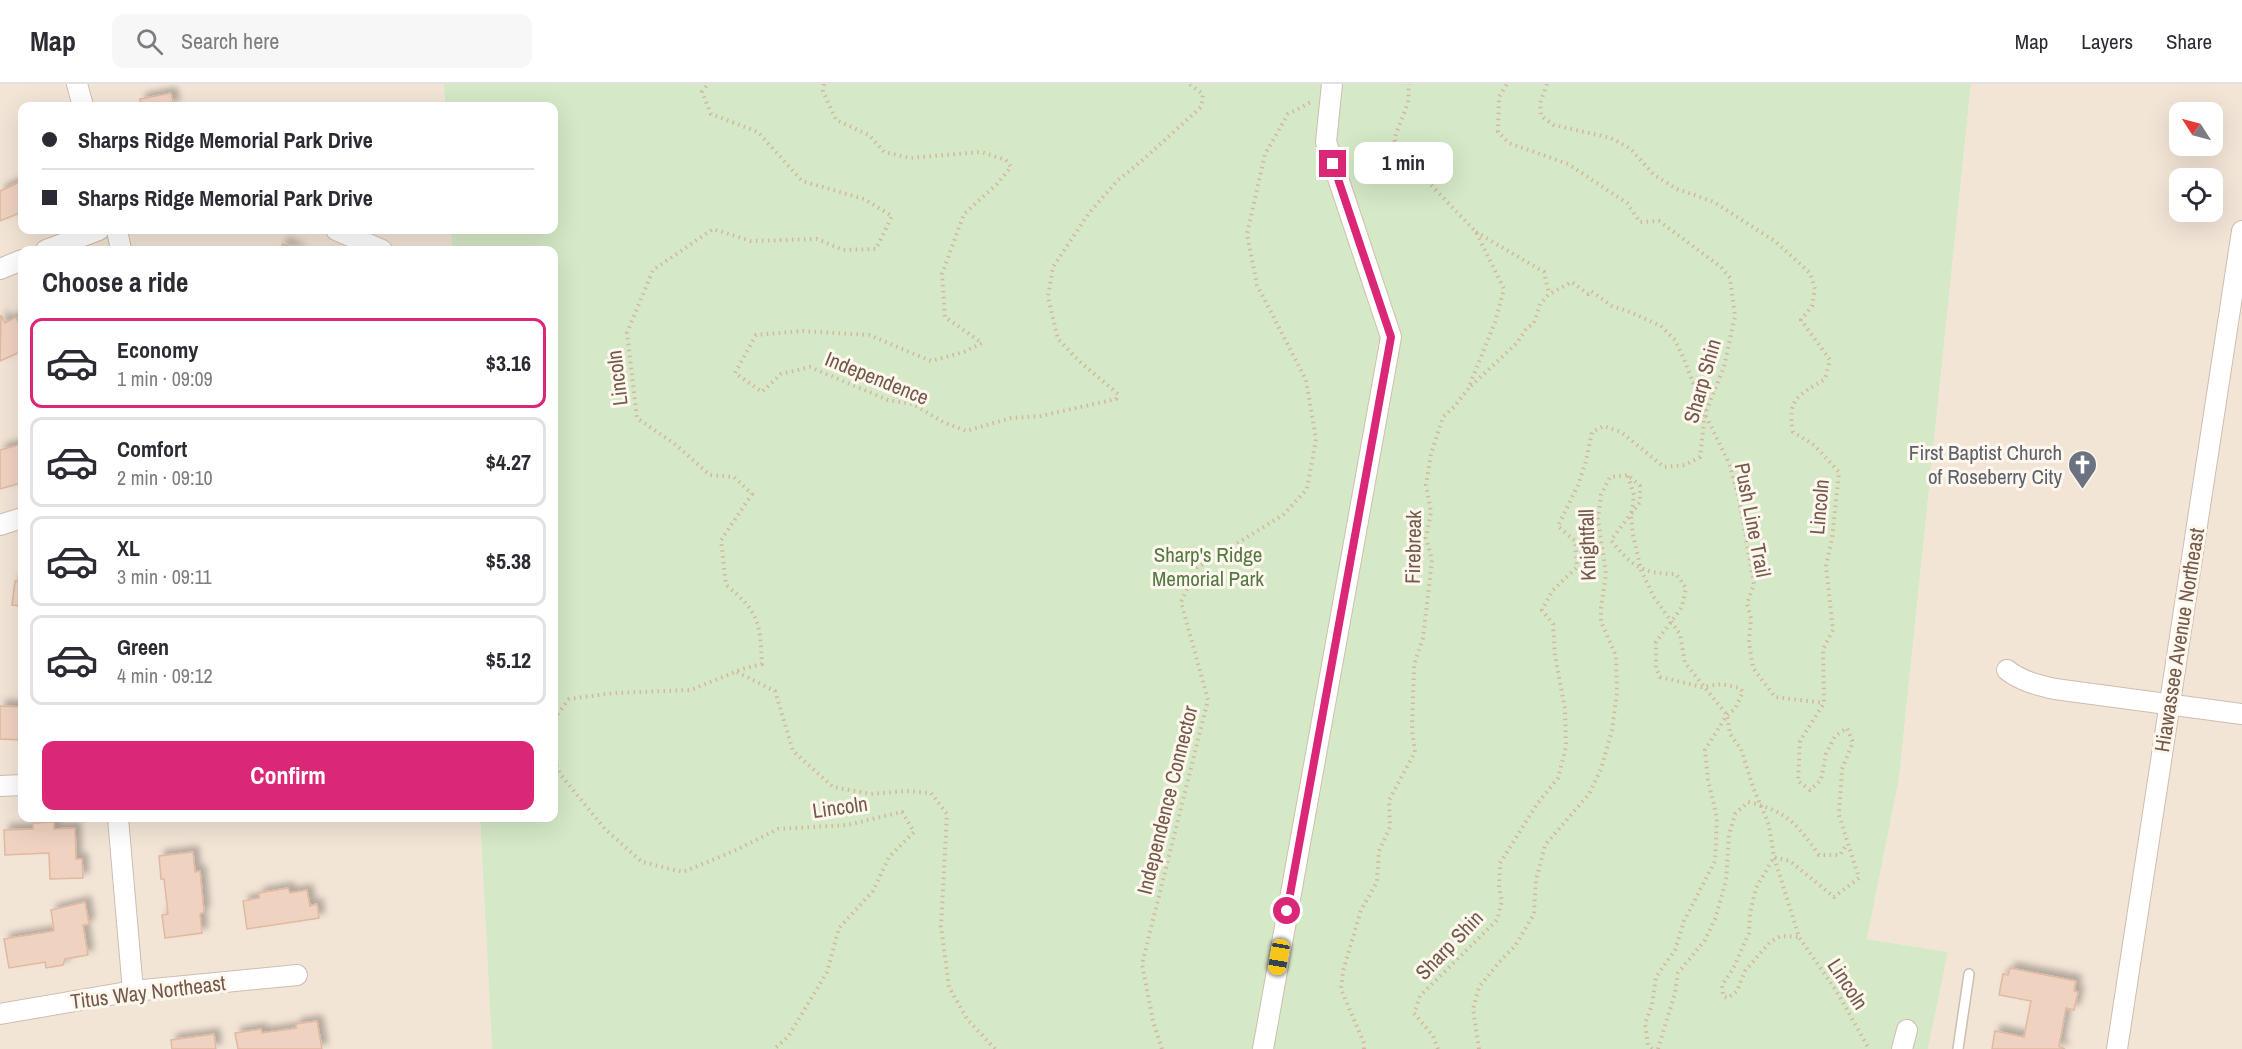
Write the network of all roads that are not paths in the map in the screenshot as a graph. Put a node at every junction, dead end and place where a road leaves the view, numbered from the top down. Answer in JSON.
{"nodes":[{"id":1,"x":77,"y":84,"type":"edge"},
{"id":2,"x":1332,"y":88,"type":"edge"},
{"id":3,"x":82,"y":102,"type":"edge"},
{"id":4,"x":2242,"y":231,"type":"edge"},
{"id":5,"x":88,"y":234,"type":"edge"},
{"id":6,"x":345,"y":234,"type":"edge"},
{"id":7,"x":57,"y":246,"type":"edge"},
{"id":8,"x":373,"y":246,"type":"edge"},
{"id":9,"x":18,"y":262,"type":"edge"},
{"id":10,"x":0,"y":269,"type":"edge"},
{"id":11,"x":18,"y":519,"type":"edge"},
{"id":12,"x":0,"y":525,"type":"edge"},
{"id":13,"x":2007,"y":670,"type":"dead end"},
{"id":14,"x":2169,"y":703,"type":"junction"},
{"id":15,"x":2242,"y":714,"type":"edge"},
{"id":16,"x":18,"y":785,"type":"edge"},
{"id":17,"x":0,"y":786,"type":"edge"},
{"id":18,"x":118,"y":822,"type":"edge"},
{"id":19,"x":1969,"y":974,"type":"dead end"},
{"id":20,"x":297,"y":975,"type":"dead end"},
{"id":21,"x":133,"y":991,"type":"junction"},
{"id":22,"x":0,"y":1014,"type":"edge"},
{"id":23,"x":1907,"y":1030,"type":"dead end"},
{"id":24,"x":1263,"y":1049,"type":"edge"},
{"id":25,"x":1902,"y":1049,"type":"edge"},
{"id":26,"x":1958,"y":1049,"type":"edge"},
{"id":27,"x":2117,"y":1049,"type":"edge"}],
"edges":[{"from":1,"to":3,"type":"street"},
{"from":2,"to":24,"type":"street"},
{"from":4,"to":14,"type":"street","name":"Hiawassee Avenue Northeast"},
{"from":5,"to":7,"type":"street"},
{"from":6,"to":8,"type":"street"},
{"from":9,"to":10,"type":"street"},
{"from":11,"to":12,"type":"street"},
{"from":13,"to":14,"type":"street"},
{"from":14,"to":15,"type":"street"},
{"from":14,"to":27,"type":"street","name":"Hiawassee Avenue Northeast"},
{"from":16,"to":17,"type":"street"},
{"from":18,"to":21,"type":"street"},
{"from":19,"to":26,"type":"lane"},
{"from":20,"to":21,"type":"street","name":"Titus Way Northeast"},
{"from":21,"to":22,"type":"street","name":"Titus Way Northeast"},
{"from":23,"to":25,"type":"street"}]}
